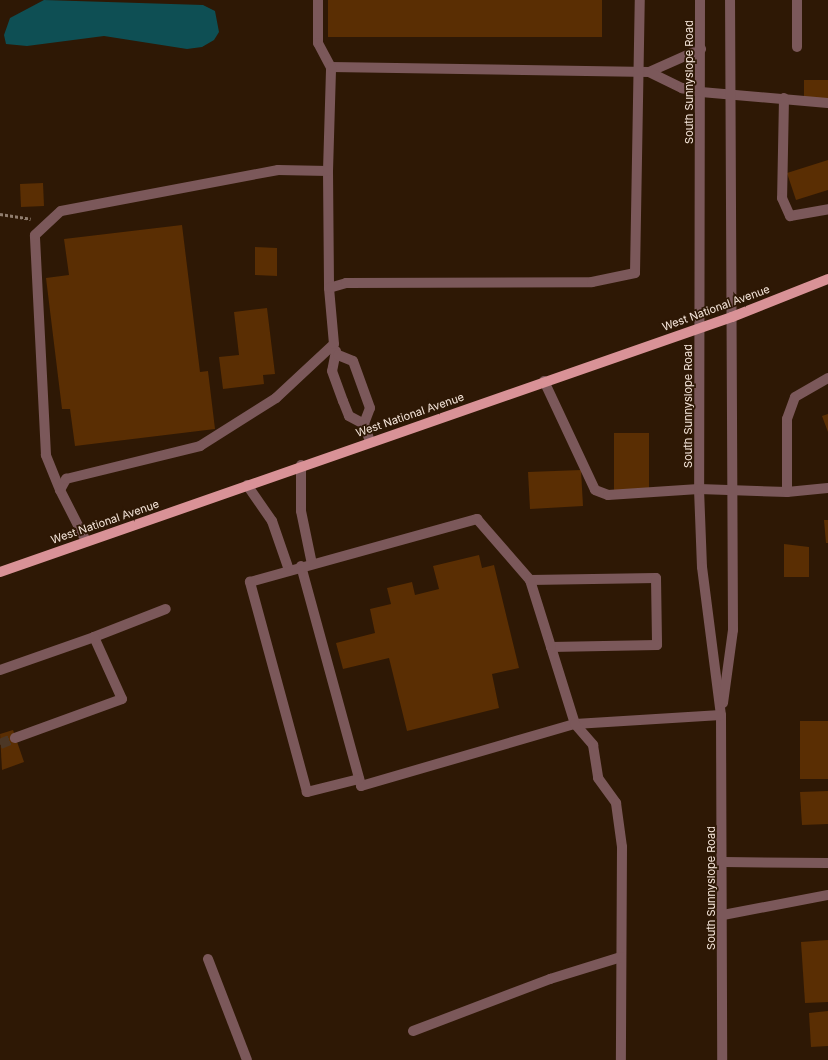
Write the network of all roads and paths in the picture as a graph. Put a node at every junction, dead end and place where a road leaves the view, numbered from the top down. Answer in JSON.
{"nodes":[{"id":1,"x":318,"y":0,"type":"edge"},
{"id":2,"x":640,"y":0,"type":"edge"},
{"id":3,"x":700,"y":0,"type":"edge"},
{"id":4,"x":730,"y":0,"type":"edge"},
{"id":5,"x":797,"y":0,"type":"edge"},
{"id":6,"x":701,"y":48,"type":"junction"},
{"id":7,"x":797,"y":48,"type":"dead end"},
{"id":8,"x":331,"y":68,"type":"junction"},
{"id":9,"x":644,"y":72,"type":"junction"},
{"id":10,"x":701,"y":92,"type":"junction"},
{"id":11,"x":731,"y":93,"type":"junction"},
{"id":12,"x":784,"y":98,"type":"junction"},
{"id":13,"x":828,"y":103,"type":"edge"},
{"id":14,"x":328,"y":171,"type":"junction"},
{"id":15,"x":828,"y":209,"type":"edge"},
{"id":16,"x":0,"y":214,"type":"edge"},
{"id":17,"x":49,"y":222,"type":"junction"},
{"id":18,"x":828,"y":279,"type":"edge"},
{"id":19,"x":329,"y":288,"type":"junction"},
{"id":20,"x":732,"y":317,"type":"junction"},
{"id":21,"x":701,"y":327,"type":"junction"},
{"id":22,"x":334,"y":344,"type":"junction"},
{"id":23,"x":338,"y":355,"type":"junction"},
{"id":24,"x":828,"y":378,"type":"edge"},
{"id":25,"x":544,"y":381,"type":"junction"},
{"id":26,"x":364,"y":424,"type":"junction"},
{"id":27,"x":370,"y":441,"type":"junction"},
{"id":28,"x":301,"y":465,"type":"junction"},
{"id":29,"x":247,"y":485,"type":"junction"},
{"id":30,"x":828,"y":488,"type":"edge"},
{"id":31,"x":699,"y":489,"type":"junction"},
{"id":32,"x":732,"y":489,"type":"junction"},
{"id":33,"x":60,"y":490,"type":"junction"},
{"id":34,"x":787,"y":492,"type":"junction"},
{"id":35,"x":86,"y":541,"type":"junction"},
{"id":36,"x":312,"y":564,"type":"junction"},
{"id":37,"x":302,"y":566,"type":"junction"},
{"id":38,"x":289,"y":570,"type":"junction"},
{"id":39,"x":0,"y":572,"type":"edge"},
{"id":40,"x":530,"y":580,"type":"junction"},
{"id":41,"x":166,"y":609,"type":"dead end"},
{"id":42,"x":94,"y":636,"type":"junction"},
{"id":43,"x":551,"y":646,"type":"junction"},
{"id":44,"x":0,"y":670,"type":"edge"},
{"id":45,"x":721,"y":715,"type":"junction"},
{"id":46,"x":575,"y":724,"type":"junction"},
{"id":47,"x":16,"y":738,"type":"tunnel mouth"},
{"id":48,"x":359,"y":779,"type":"junction"},
{"id":49,"x":724,"y":862,"type":"junction"},
{"id":50,"x":828,"y":863,"type":"edge"},
{"id":51,"x":828,"y":895,"type":"edge"},
{"id":52,"x":723,"y":915,"type":"junction"},
{"id":53,"x":621,"y":957,"type":"junction"},
{"id":54,"x":208,"y":959,"type":"dead end"},
{"id":55,"x":413,"y":1031,"type":"dead end"},
{"id":56,"x":247,"y":1060,"type":"edge"},
{"id":57,"x":621,"y":1060,"type":"edge"},
{"id":58,"x":722,"y":1060,"type":"edge"}],
"edges":[{"from":1,"to":8,"type":"street"},
{"from":2,"to":9,"type":"street"},
{"from":3,"to":6,"type":"street","name":"South Sunnyslope Road"},
{"from":4,"to":11,"type":"street","name":"South Sunnyslope Road"},
{"from":5,"to":7,"type":"street"},
{"from":6,"to":9,"type":"street"},
{"from":6,"to":10,"type":"street","name":"South Sunnyslope Road"},
{"from":8,"to":9,"type":"street"},
{"from":8,"to":14,"type":"street"},
{"from":9,"to":10,"type":"street"},
{"from":9,"to":19,"type":"street"},
{"from":10,"to":11,"type":"street"},
{"from":10,"to":21,"type":"street","name":"South Sunnyslope Road"},
{"from":11,"to":12,"type":"street"},
{"from":11,"to":20,"type":"street","name":"South Sunnyslope Road"},
{"from":12,"to":13,"type":"street"},
{"from":12,"to":15,"type":"street"},
{"from":14,"to":17,"type":"street"},
{"from":14,"to":19,"type":"street"},
{"from":16,"to":17,"type":"path"},
{"from":17,"to":33,"type":"street"},
{"from":18,"to":20,"type":"main road","name":"West National Avenue"},
{"from":19,"to":22,"type":"street"},
{"from":20,"to":21,"type":"main road","name":"West National Avenue"},
{"from":20,"to":32,"type":"street","name":"South Sunnyslope Road"},
{"from":21,"to":25,"type":"main road","name":"West National Avenue"},
{"from":21,"to":31,"type":"street","name":"South Sunnyslope Road"},
{"from":22,"to":23,"type":"street"},
{"from":22,"to":33,"type":"street"},
{"from":23,"to":26,"type":"street"},
{"from":23,"to":26,"type":"street"},
{"from":24,"to":34,"type":"street"},
{"from":25,"to":27,"type":"main road","name":"West National Avenue"},
{"from":25,"to":31,"type":"street"},
{"from":26,"to":27,"type":"street"},
{"from":27,"to":28,"type":"main road","name":"West National Avenue"},
{"from":28,"to":29,"type":"main road","name":"West National Avenue"},
{"from":28,"to":36,"type":"street"},
{"from":29,"to":35,"type":"main road","name":"West National Avenue"},
{"from":29,"to":38,"type":"street"},
{"from":30,"to":34,"type":"street"},
{"from":31,"to":32,"type":"street"},
{"from":31,"to":45,"type":"street","name":"South Sunnyslope Road"},
{"from":32,"to":34,"type":"street"},
{"from":32,"to":45,"type":"street","name":"South Sunnyslope Road"},
{"from":33,"to":35,"type":"street"},
{"from":35,"to":39,"type":"main road","name":"West National Avenue"},
{"from":36,"to":37,"type":"street"},
{"from":36,"to":40,"type":"street"},
{"from":37,"to":38,"type":"street"},
{"from":37,"to":48,"type":"street"},
{"from":38,"to":48,"type":"street"},
{"from":40,"to":43,"type":"street"},
{"from":40,"to":43,"type":"street"},
{"from":41,"to":42,"type":"street"},
{"from":42,"to":44,"type":"street"},
{"from":42,"to":47,"type":"street"},
{"from":43,"to":46,"type":"street"},
{"from":45,"to":46,"type":"street"},
{"from":45,"to":49,"type":"street","name":"South Sunnyslope Road"},
{"from":46,"to":48,"type":"street"},
{"from":46,"to":53,"type":"street"},
{"from":49,"to":50,"type":"street"},
{"from":49,"to":52,"type":"street","name":"South Sunnyslope Road"},
{"from":51,"to":52,"type":"street"},
{"from":52,"to":58,"type":"street","name":"South Sunnyslope Road"},
{"from":53,"to":55,"type":"street"},
{"from":53,"to":57,"type":"street"},
{"from":54,"to":56,"type":"street"}]}
